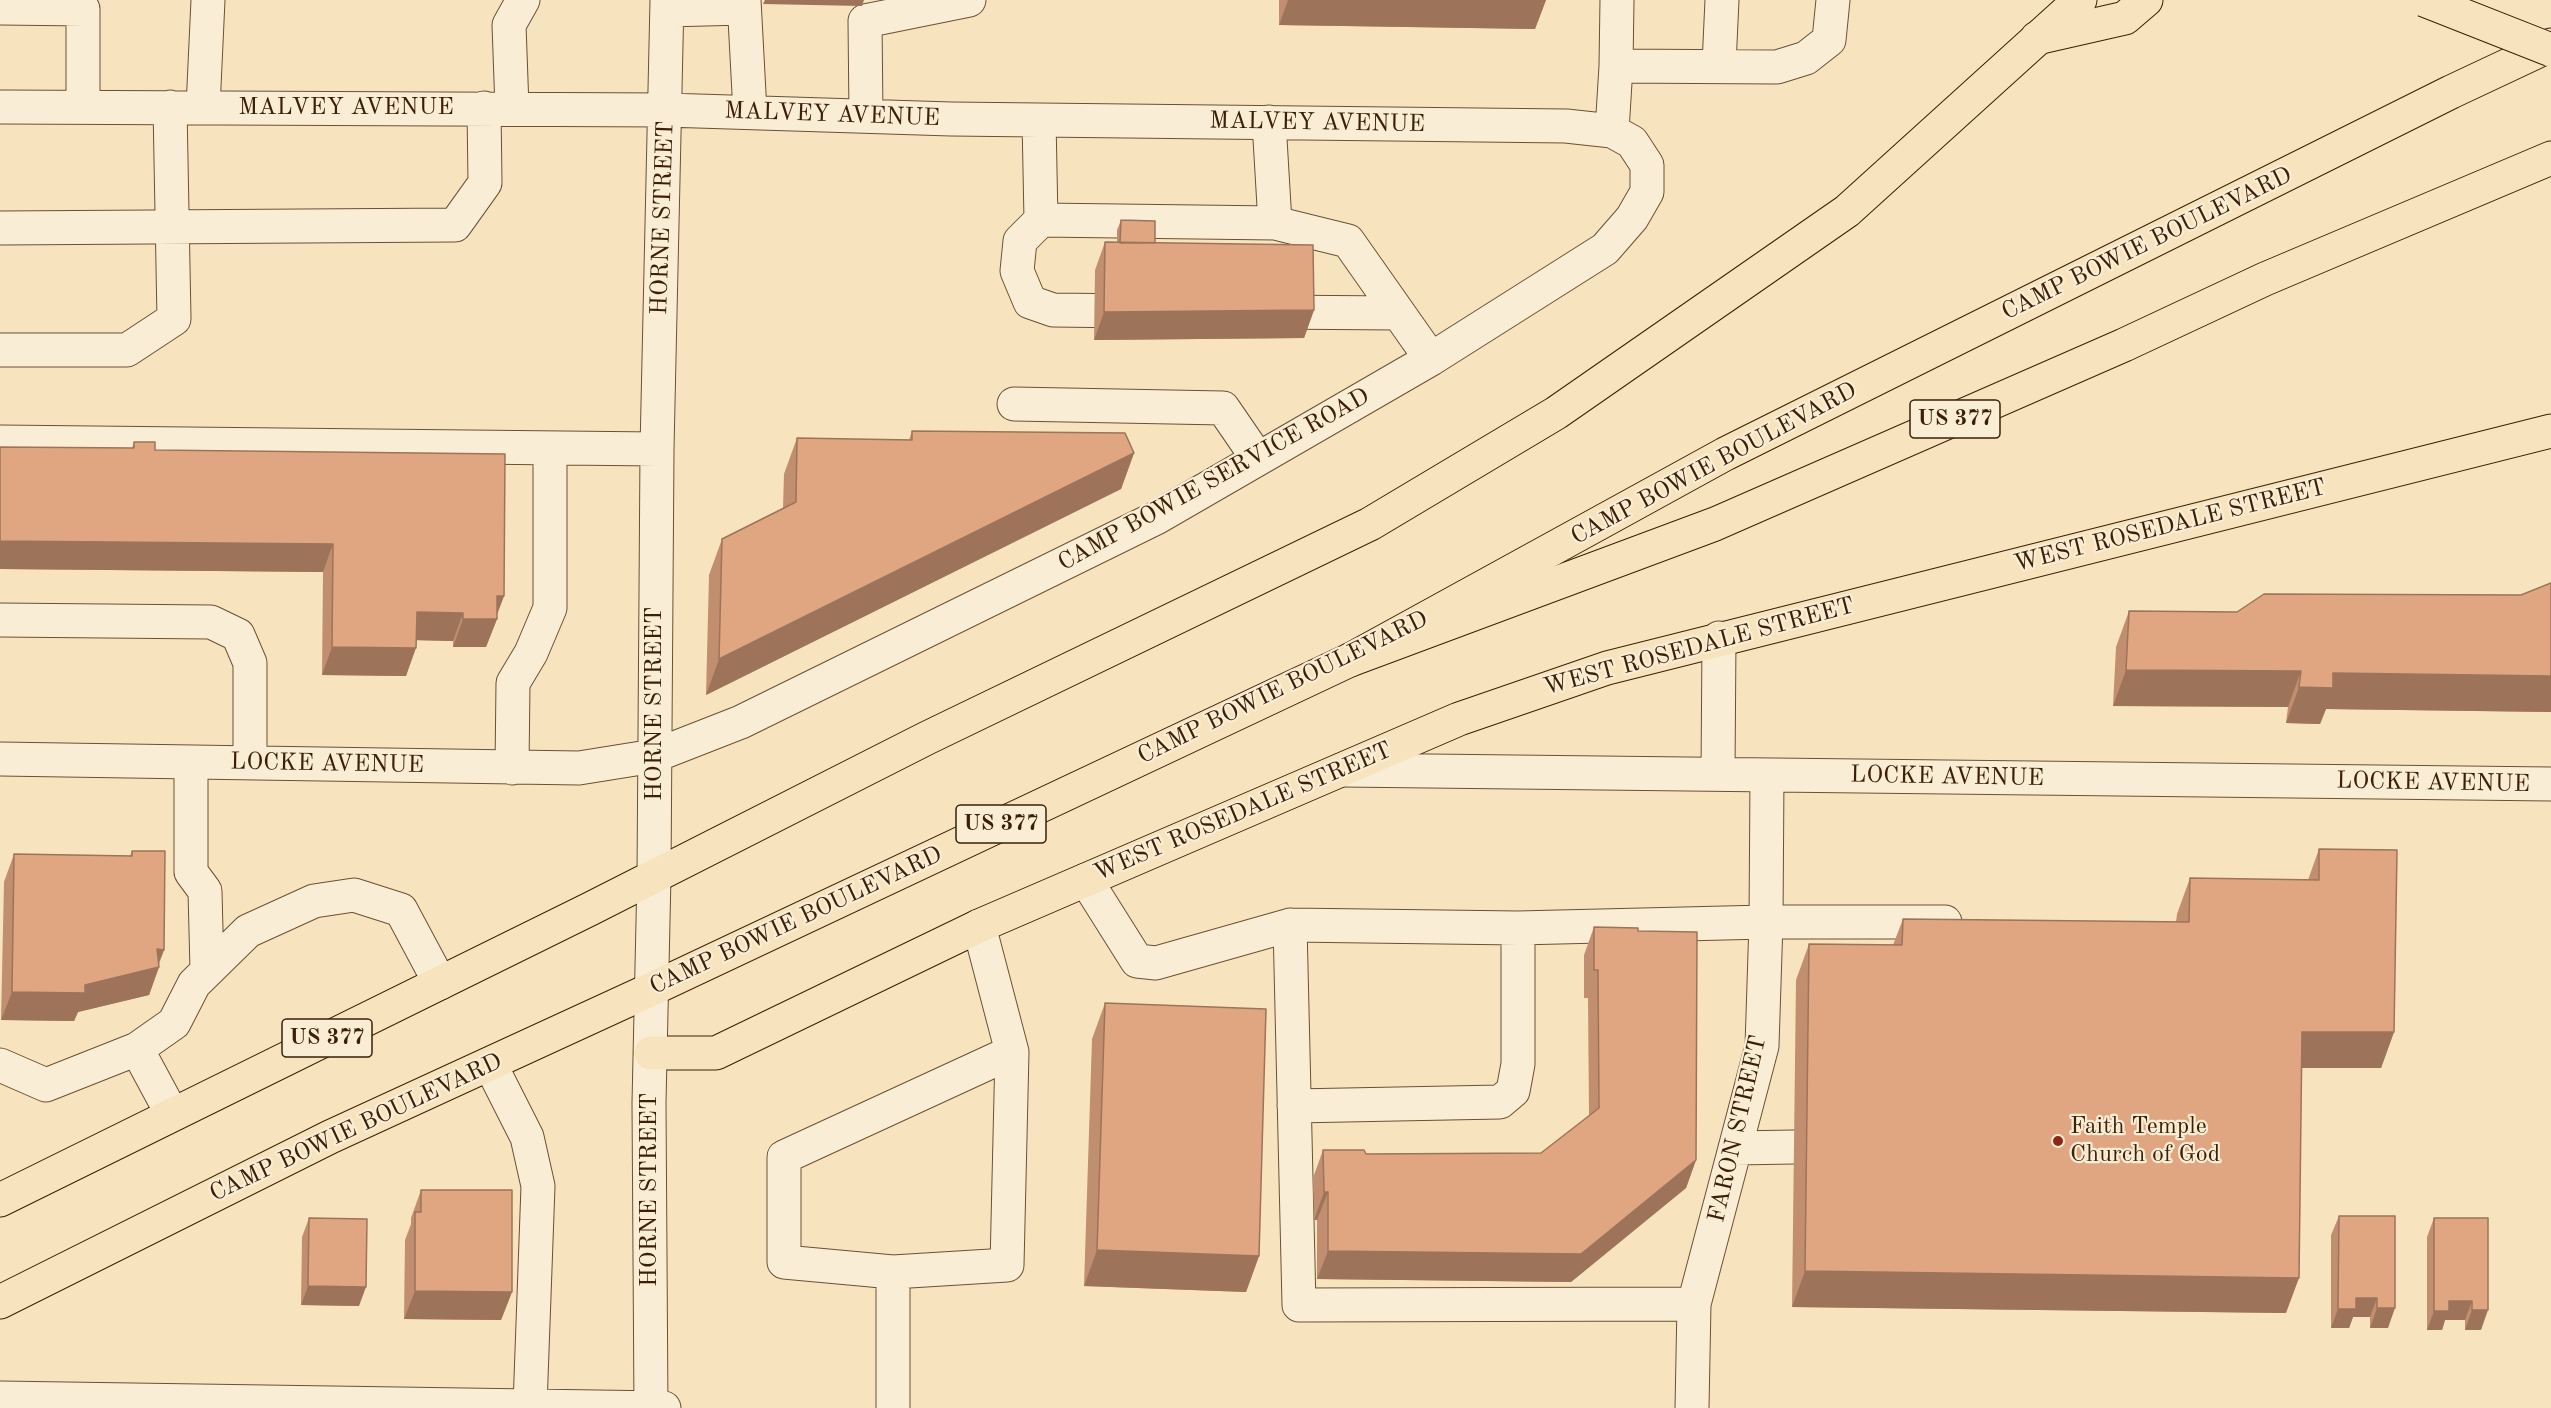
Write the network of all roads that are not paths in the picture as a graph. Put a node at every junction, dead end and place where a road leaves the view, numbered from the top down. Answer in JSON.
{"nodes":[{"id":1,"x":208,"y":0,"type":"edge"},
{"id":2,"x":523,"y":0,"type":"edge"},
{"id":3,"x":969,"y":0,"type":"edge"},
{"id":4,"x":1617,"y":0,"type":"edge"},
{"id":5,"x":1722,"y":0,"type":"edge"},
{"id":6,"x":1833,"y":0,"type":"edge"},
{"id":7,"x":2080,"y":0,"type":"edge"},
{"id":8,"x":2146,"y":0,"type":"edge"},
{"id":9,"x":2424,"y":0,"type":"edge"},
{"id":10,"x":744,"y":4,"type":"edge"},
{"id":11,"x":83,"y":5,"type":"edge"},
{"id":12,"x":667,"y":5,"type":"edge"},
{"id":13,"x":0,"y":8,"type":"edge"},
{"id":14,"x":2037,"y":38,"type":"junction"},
{"id":15,"x":2551,"y":45,"type":"edge"},
{"id":16,"x":2551,"y":50,"type":"edge"},
{"id":17,"x":1719,"y":65,"type":"junction"},
{"id":18,"x":1616,"y":66,"type":"junction"},
{"id":19,"x":0,"y":107,"type":"edge"},
{"id":20,"x":83,"y":107,"type":"junction"},
{"id":21,"x":170,"y":107,"type":"junction"},
{"id":22,"x":204,"y":108,"type":"junction"},
{"id":23,"x":498,"y":108,"type":"junction"},
{"id":24,"x":666,"y":110,"type":"junction"},
{"id":25,"x":750,"y":112,"type":"junction"},
{"id":26,"x":866,"y":116,"type":"junction"},
{"id":27,"x":1038,"y":120,"type":"junction"},
{"id":28,"x":1269,"y":123,"type":"junction"},
{"id":29,"x":1612,"y":131,"type":"junction"},
{"id":30,"x":2551,"y":158,"type":"edge"},
{"id":31,"x":1647,"y":165,"type":"joint"},
{"id":32,"x":1041,"y":220,"type":"junction"},
{"id":33,"x":1275,"y":223,"type":"junction"},
{"id":34,"x":0,"y":228,"type":"edge"},
{"id":35,"x":172,"y":228,"type":"junction"},
{"id":36,"x":1172,"y":311,"type":"edge"},
{"id":37,"x":1232,"y":311,"type":"edge"},
{"id":38,"x":1398,"y":313,"type":"junction"},
{"id":39,"x":0,"y":350,"type":"edge"},
{"id":40,"x":1431,"y":359,"type":"junction"},
{"id":41,"x":1014,"y":404,"type":"dead end"},
{"id":42,"x":2551,"y":431,"type":"edge"},
{"id":43,"x":0,"y":442,"type":"edge"},
{"id":44,"x":550,"y":448,"type":"junction"},
{"id":45,"x":657,"y":449,"type":"junction"},
{"id":46,"x":1258,"y":459,"type":"junction"},
{"id":47,"x":0,"y":620,"type":"edge"},
{"id":48,"x":1719,"y":638,"type":"junction"},
{"id":49,"x":1350,"y":660,"type":"junction"},
{"id":50,"x":654,"y":756,"type":"junction"},
{"id":51,"x":0,"y":759,"type":"edge"},
{"id":52,"x":191,"y":762,"type":"junction"},
{"id":53,"x":250,"y":762,"type":"junction"},
{"id":54,"x":512,"y":768,"type":"junction"},
{"id":55,"x":1342,"y":770,"type":"junction"},
{"id":56,"x":1718,"y":774,"type":"junction"},
{"id":57,"x":1767,"y":775,"type":"junction"},
{"id":58,"x":2551,"y":784,"type":"edge"},
{"id":59,"x":654,"y":876,"type":"junction"},
{"id":60,"x":1086,"y":880,"type":"junction"},
{"id":61,"x":1766,"y":922,"type":"junction"},
{"id":62,"x":1981,"y":922,"type":"edge"},
{"id":63,"x":1290,"y":925,"type":"junction"},
{"id":64,"x":979,"y":926,"type":"junction"},
{"id":65,"x":1518,"y":928,"type":"junction"},
{"id":66,"x":207,"y":970,"type":"junction"},
{"id":67,"x":440,"y":983,"type":"junction"},
{"id":68,"x":652,"y":989,"type":"junction"},
{"id":69,"x":137,"y":1049,"type":"junction"},
{"id":70,"x":1012,"y":1052,"type":"junction"},
{"id":71,"x":651,"y":1053,"type":"junction"},
{"id":72,"x":490,"y":1064,"type":"junction"},
{"id":73,"x":0,"y":1065,"type":"edge"},
{"id":74,"x":1294,"y":1106,"type":"junction"},
{"id":75,"x":172,"y":1114,"type":"junction"},
{"id":76,"x":1794,"y":1147,"type":"dead end"},
{"id":77,"x":1735,"y":1148,"type":"junction"},
{"id":78,"x":0,"y":1200,"type":"edge"},
{"id":79,"x":893,"y":1272,"type":"junction"},
{"id":80,"x":0,"y":1302,"type":"edge"},
{"id":81,"x":1694,"y":1304,"type":"junction"},
{"id":82,"x":0,"y":1398,"type":"edge"},
{"id":83,"x":530,"y":1406,"type":"junction"},
{"id":84,"x":656,"y":1408,"type":"edge"},
{"id":85,"x":893,"y":1408,"type":"edge"},
{"id":86,"x":1692,"y":1408,"type":"edge"}],
"edges":[{"from":1,"to":22,"type":"street"},
{"from":2,"to":23,"type":"street"},
{"from":3,"to":26,"type":"street"},
{"from":4,"to":18,"type":"street"},
{"from":5,"to":17,"type":"street"},
{"from":6,"to":17,"type":"street"},
{"from":7,"to":14,"type":"main road"},
{"from":8,"to":14,"type":"main road","number":"US 377"},
{"from":9,"to":16,"type":"main road","bridge":true},
{"from":10,"to":12,"type":"street"},
{"from":10,"to":25,"type":"street"},
{"from":11,"to":13,"type":"street"},
{"from":11,"to":20,"type":"street"},
{"from":12,"to":24,"type":"street","name":"HORNE STREET"},
{"from":14,"to":59,"type":"main road","number":"US 377"},
{"from":15,"to":49,"type":"main road","name":"CAMP BOWIE BOULEVARD"},
{"from":17,"to":18,"type":"street"},
{"from":18,"to":29,"type":"street"},
{"from":19,"to":20,"type":"street","name":"MALVEY AVENUE"},
{"from":20,"to":21,"type":"street","name":"MALVEY AVENUE"},
{"from":21,"to":22,"type":"street","name":"MALVEY AVENUE"},
{"from":21,"to":35,"type":"street"},
{"from":22,"to":23,"type":"street","name":"MALVEY AVENUE"},
{"from":23,"to":24,"type":"street","name":"MALVEY AVENUE"},
{"from":23,"to":35,"type":"street"},
{"from":24,"to":25,"type":"street","name":"MALVEY AVENUE"},
{"from":24,"to":45,"type":"street","name":"HORNE STREET"},
{"from":25,"to":26,"type":"street","name":"MALVEY AVENUE"},
{"from":26,"to":27,"type":"street","name":"MALVEY AVENUE"},
{"from":27,"to":28,"type":"street","name":"MALVEY AVENUE"},
{"from":27,"to":32,"type":"street"},
{"from":28,"to":29,"type":"street","name":"MALVEY AVENUE"},
{"from":28,"to":33,"type":"street"},
{"from":29,"to":31,"type":"street","name":"MALVEY AVENUE"},
{"from":30,"to":49,"type":"main road","number":"US 377"},
{"from":31,"to":40,"type":"street","name":"CAMP BOWIE SERVICE ROAD"},
{"from":32,"to":33,"type":"street"},
{"from":32,"to":36,"type":"street"},
{"from":33,"to":38,"type":"street"},
{"from":34,"to":35,"type":"street"},
{"from":35,"to":39,"type":"street"},
{"from":37,"to":38,"type":"street"},
{"from":38,"to":40,"type":"street"},
{"from":40,"to":46,"type":"street","name":"CAMP BOWIE SERVICE ROAD"},
{"from":41,"to":46,"type":"street"},
{"from":42,"to":48,"type":"main road","name":"WEST ROSEDALE STREET"},
{"from":43,"to":44,"type":"street"},
{"from":44,"to":45,"type":"street"},
{"from":44,"to":54,"type":"street"},
{"from":45,"to":50,"type":"street","name":"HORNE STREET"},
{"from":46,"to":50,"type":"street","name":"CAMP BOWIE SERVICE ROAD"},
{"from":47,"to":53,"type":"street"},
{"from":48,"to":55,"type":"main road","name":"WEST ROSEDALE STREET"},
{"from":48,"to":56,"type":"street"},
{"from":49,"to":68,"type":"main road","name":"CAMP BOWIE BOULEVARD","number":"US 377"},
{"from":50,"to":54,"type":"street","name":"LOCKE AVENUE"},
{"from":50,"to":59,"type":"street","name":"HORNE STREET"},
{"from":51,"to":52,"type":"street","name":"LOCKE AVENUE"},
{"from":52,"to":53,"type":"street","name":"LOCKE AVENUE"},
{"from":52,"to":66,"type":"street"},
{"from":53,"to":54,"type":"street","name":"LOCKE AVENUE"},
{"from":55,"to":56,"type":"street","name":"LOCKE AVENUE"},
{"from":55,"to":60,"type":"main road","name":"WEST ROSEDALE STREET"},
{"from":56,"to":57,"type":"street","name":"LOCKE AVENUE"},
{"from":57,"to":58,"type":"street","name":"LOCKE AVENUE"},
{"from":57,"to":61,"type":"street","name":"FARON STREET"},
{"from":59,"to":67,"type":"main road","number":"US 377"},
{"from":59,"to":68,"type":"street","name":"HORNE STREET"},
{"from":60,"to":63,"type":"street"},
{"from":60,"to":64,"type":"main road","name":"WEST ROSEDALE STREET"},
{"from":61,"to":62,"type":"street"},
{"from":61,"to":65,"type":"street"},
{"from":61,"to":77,"type":"street","name":"FARON STREET"},
{"from":63,"to":65,"type":"street"},
{"from":63,"to":74,"type":"street"},
{"from":64,"to":70,"type":"street"},
{"from":64,"to":71,"type":"main road","name":"WEST ROSEDALE STREET"},
{"from":65,"to":74,"type":"street"},
{"from":66,"to":67,"type":"street"},
{"from":66,"to":69,"type":"street"},
{"from":67,"to":75,"type":"main road","number":"US 377"},
{"from":68,"to":71,"type":"street","name":"HORNE STREET"},
{"from":68,"to":72,"type":"main road","name":"CAMP BOWIE BOULEVARD","number":"US 377"},
{"from":69,"to":73,"type":"street"},
{"from":69,"to":75,"type":"street"},
{"from":70,"to":79,"type":"street"},
{"from":70,"to":79,"type":"street"},
{"from":71,"to":84,"type":"street","name":"HORNE STREET"},
{"from":72,"to":80,"type":"main road","name":"CAMP BOWIE BOULEVARD","number":"US 377"},
{"from":72,"to":83,"type":"street"},
{"from":74,"to":81,"type":"street"},
{"from":75,"to":78,"type":"main road","number":"US 377"},
{"from":76,"to":77,"type":"street"},
{"from":77,"to":81,"type":"street","name":"FARON STREET"},
{"from":79,"to":85,"type":"street"},
{"from":81,"to":86,"type":"street","name":"FARON STREET"},
{"from":82,"to":83,"type":"street"},
{"from":83,"to":84,"type":"street"}]}
